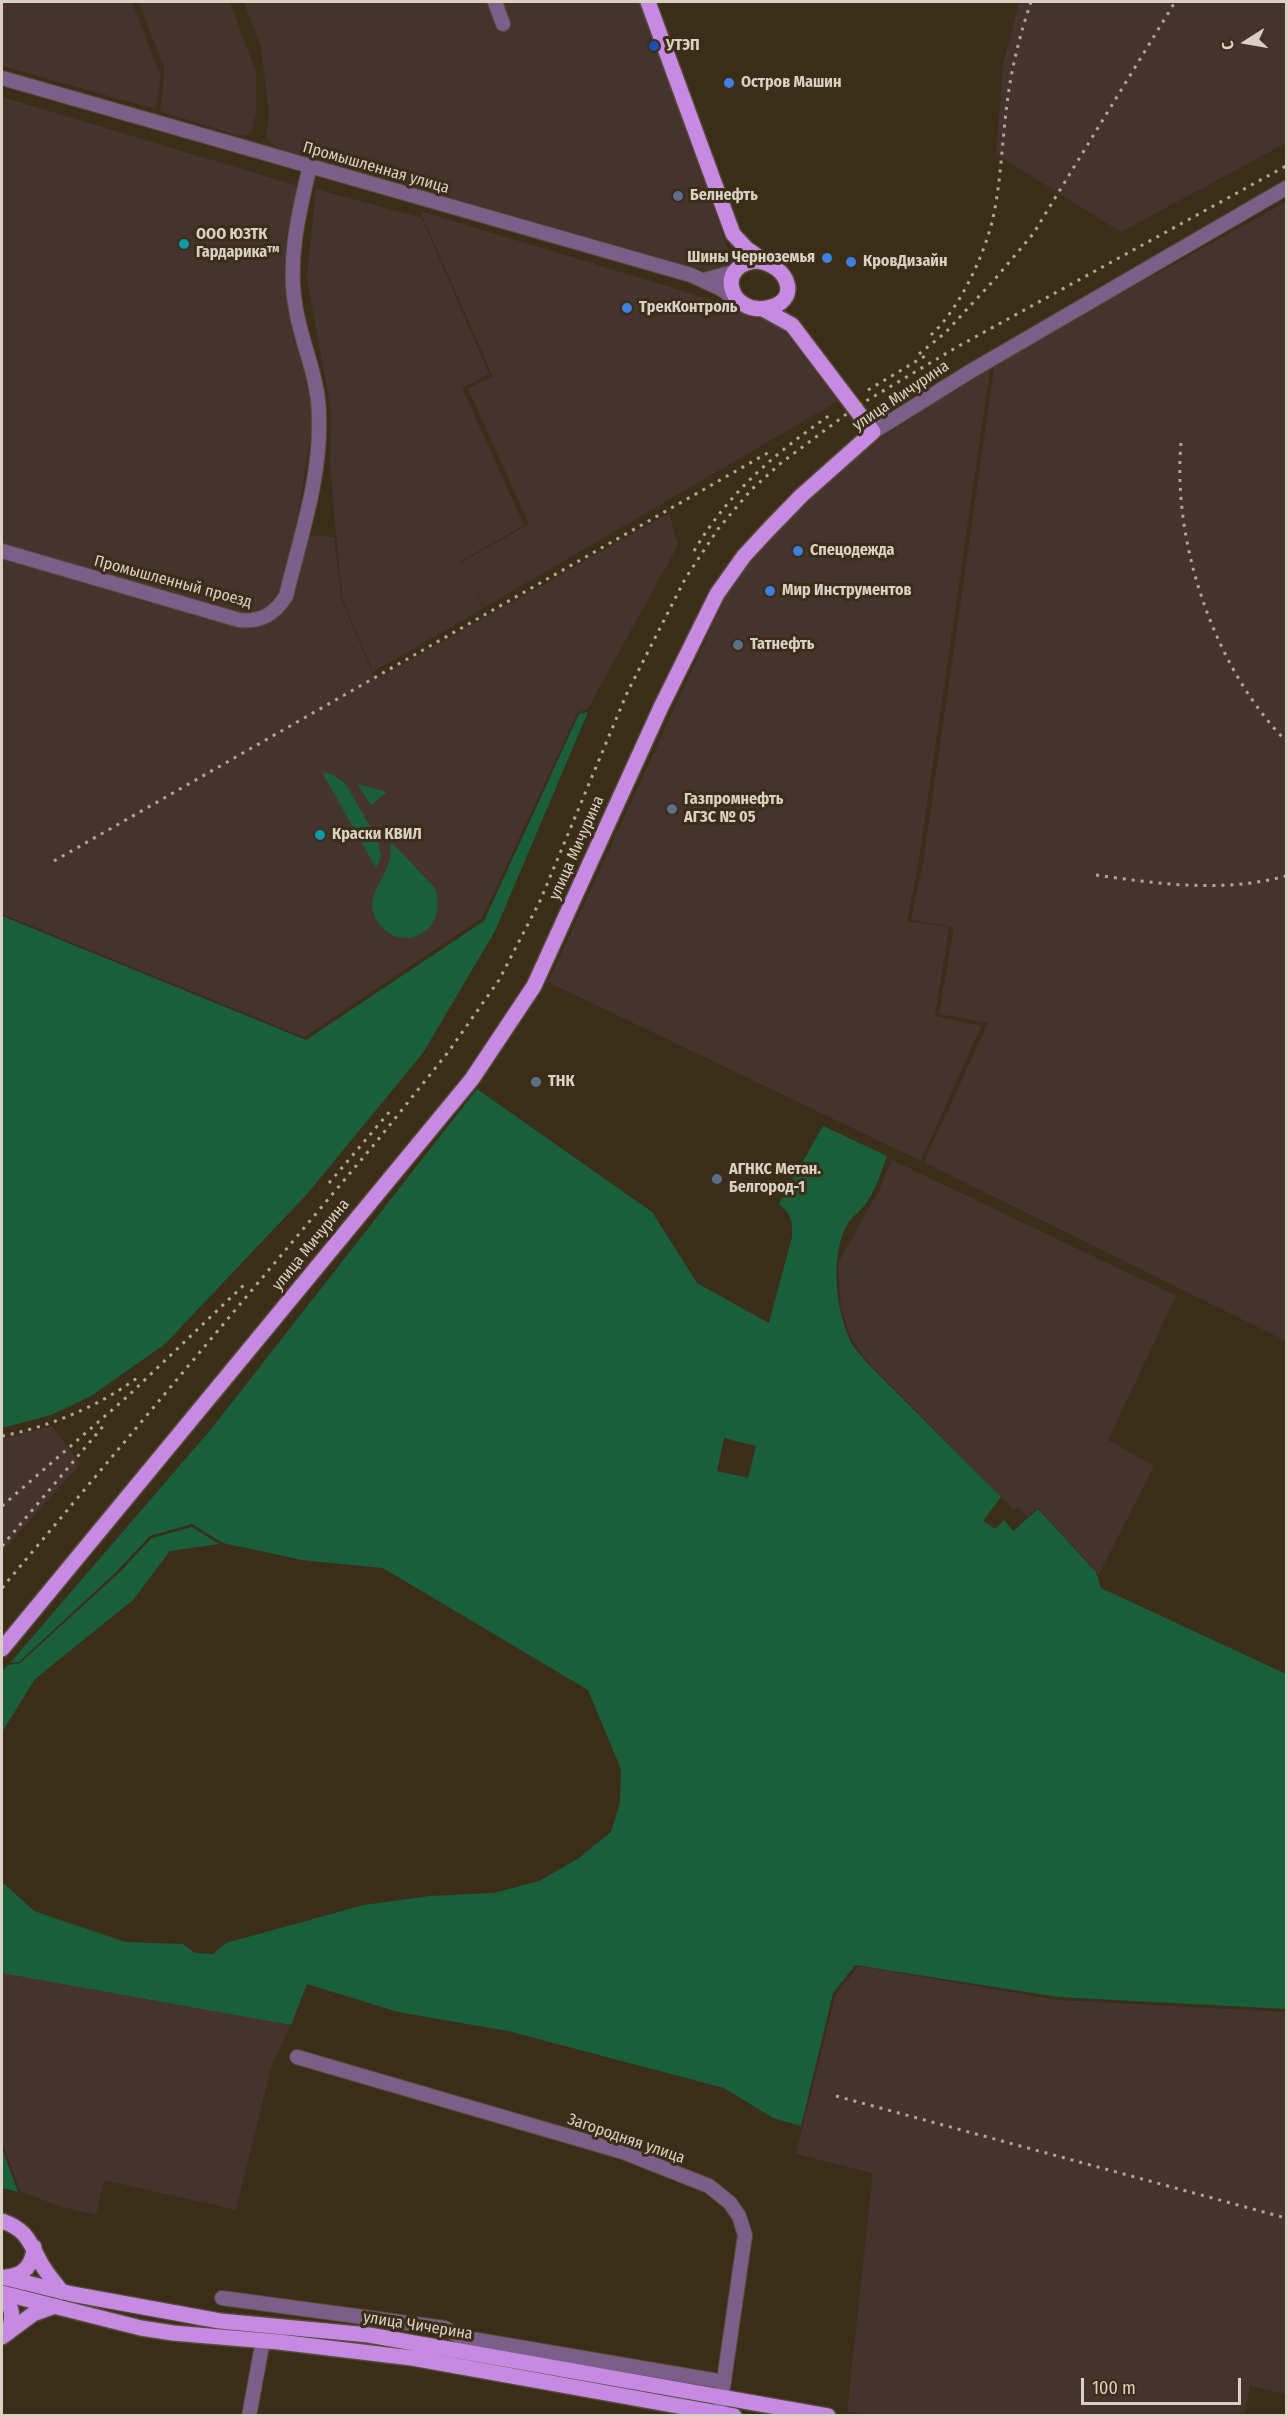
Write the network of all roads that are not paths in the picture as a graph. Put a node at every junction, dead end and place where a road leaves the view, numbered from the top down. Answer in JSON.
{"nodes":[{"id":1,"x":495,"y":2,"type":"edge"},
{"id":2,"x":648,"y":2,"type":"edge"},
{"id":3,"x":503,"y":24,"type":"dead end"},
{"id":4,"x":2,"y":78,"type":"edge"},
{"id":5,"x":310,"y":166,"type":"junction"},
{"id":6,"x":1287,"y":188,"type":"edge"},
{"id":7,"x":733,"y":234,"type":"junction"},
{"id":8,"x":767,"y":263,"type":"junction"},
{"id":9,"x":734,"y":271,"type":"junction"},
{"id":10,"x":704,"y":280,"type":"junction"},
{"id":11,"x":785,"y":296,"type":"junction"},
{"id":12,"x":737,"y":300,"type":"junction"},
{"id":13,"x":762,"y":309,"type":"junction"},
{"id":14,"x":792,"y":325,"type":"junction"},
{"id":15,"x":873,"y":432,"type":"junction"},
{"id":16,"x":2,"y":551,"type":"edge"},
{"id":17,"x":2,"y":1649,"type":"edge"},
{"id":18,"x":297,"y":2057,"type":"dead end"},
{"id":19,"x":2,"y":2221,"type":"edge"},
{"id":20,"x":34,"y":2247,"type":"junction"},
{"id":21,"x":2,"y":2277,"type":"edge"},
{"id":22,"x":2,"y":2294,"type":"edge"},
{"id":23,"x":222,"y":2298,"type":"dead end"},
{"id":24,"x":58,"y":2299,"type":"junction"},
{"id":25,"x":5,"y":2335,"type":"edge"},
{"id":26,"x":263,"y":2340,"type":"junction"},
{"id":27,"x":723,"y":2390,"type":"junction"},
{"id":28,"x":727,"y":2414,"type":"edge"},
{"id":29,"x":249,"y":2415,"type":"edge"},
{"id":30,"x":828,"y":2415,"type":"edge"}],
"edges":[{"from":1,"to":3,"type":"street"},
{"from":2,"to":7,"type":"main road"},
{"from":4,"to":5,"type":"street","name":"Промышленная улица"},
{"from":5,"to":10,"type":"street","name":"Промышленная улица"},
{"from":5,"to":16,"type":"street","name":"Промышленный проезд"},
{"from":6,"to":15,"type":"street","name":"улица Мичурина"},
{"from":7,"to":8,"type":"main road"},
{"from":7,"to":9,"type":"main road"},
{"from":8,"to":9,"type":"main road"},
{"from":8,"to":11,"type":"main road"},
{"from":9,"to":10,"type":"street"},
{"from":9,"to":12,"type":"main road"},
{"from":10,"to":12,"type":"street","name":"Промышленная улица"},
{"from":11,"to":13,"type":"main road"},
{"from":11,"to":14,"type":"main road"},
{"from":12,"to":13,"type":"main road"},
{"from":13,"to":14,"type":"main road"},
{"from":14,"to":15,"type":"main road"},
{"from":15,"to":17,"type":"main road","name":"улица Мичурина"},
{"from":18,"to":27,"type":"street","name":"Загородняя улица"},
{"from":19,"to":20,"type":"main road"},
{"from":20,"to":21,"type":"main road"},
{"from":20,"to":24,"type":"main road"},
{"from":21,"to":24,"type":"main road","name":"улица Чичерина"},
{"from":22,"to":24,"type":"main road","name":"улица Чичерина"},
{"from":22,"to":25,"type":"main road"},
{"from":23,"to":27,"type":"street"},
{"from":24,"to":25,"type":"main road"},
{"from":24,"to":26,"type":"main road","name":"улица Чичерина"},
{"from":24,"to":27,"type":"main road","name":"улица Чичерина"},
{"from":26,"to":28,"type":"main road","name":"улица Чичерина"},
{"from":26,"to":29,"type":"street"},
{"from":27,"to":28,"type":"street","name":"Загородняя улица"},
{"from":27,"to":30,"type":"main road","name":"улица Чичерина"}]}
